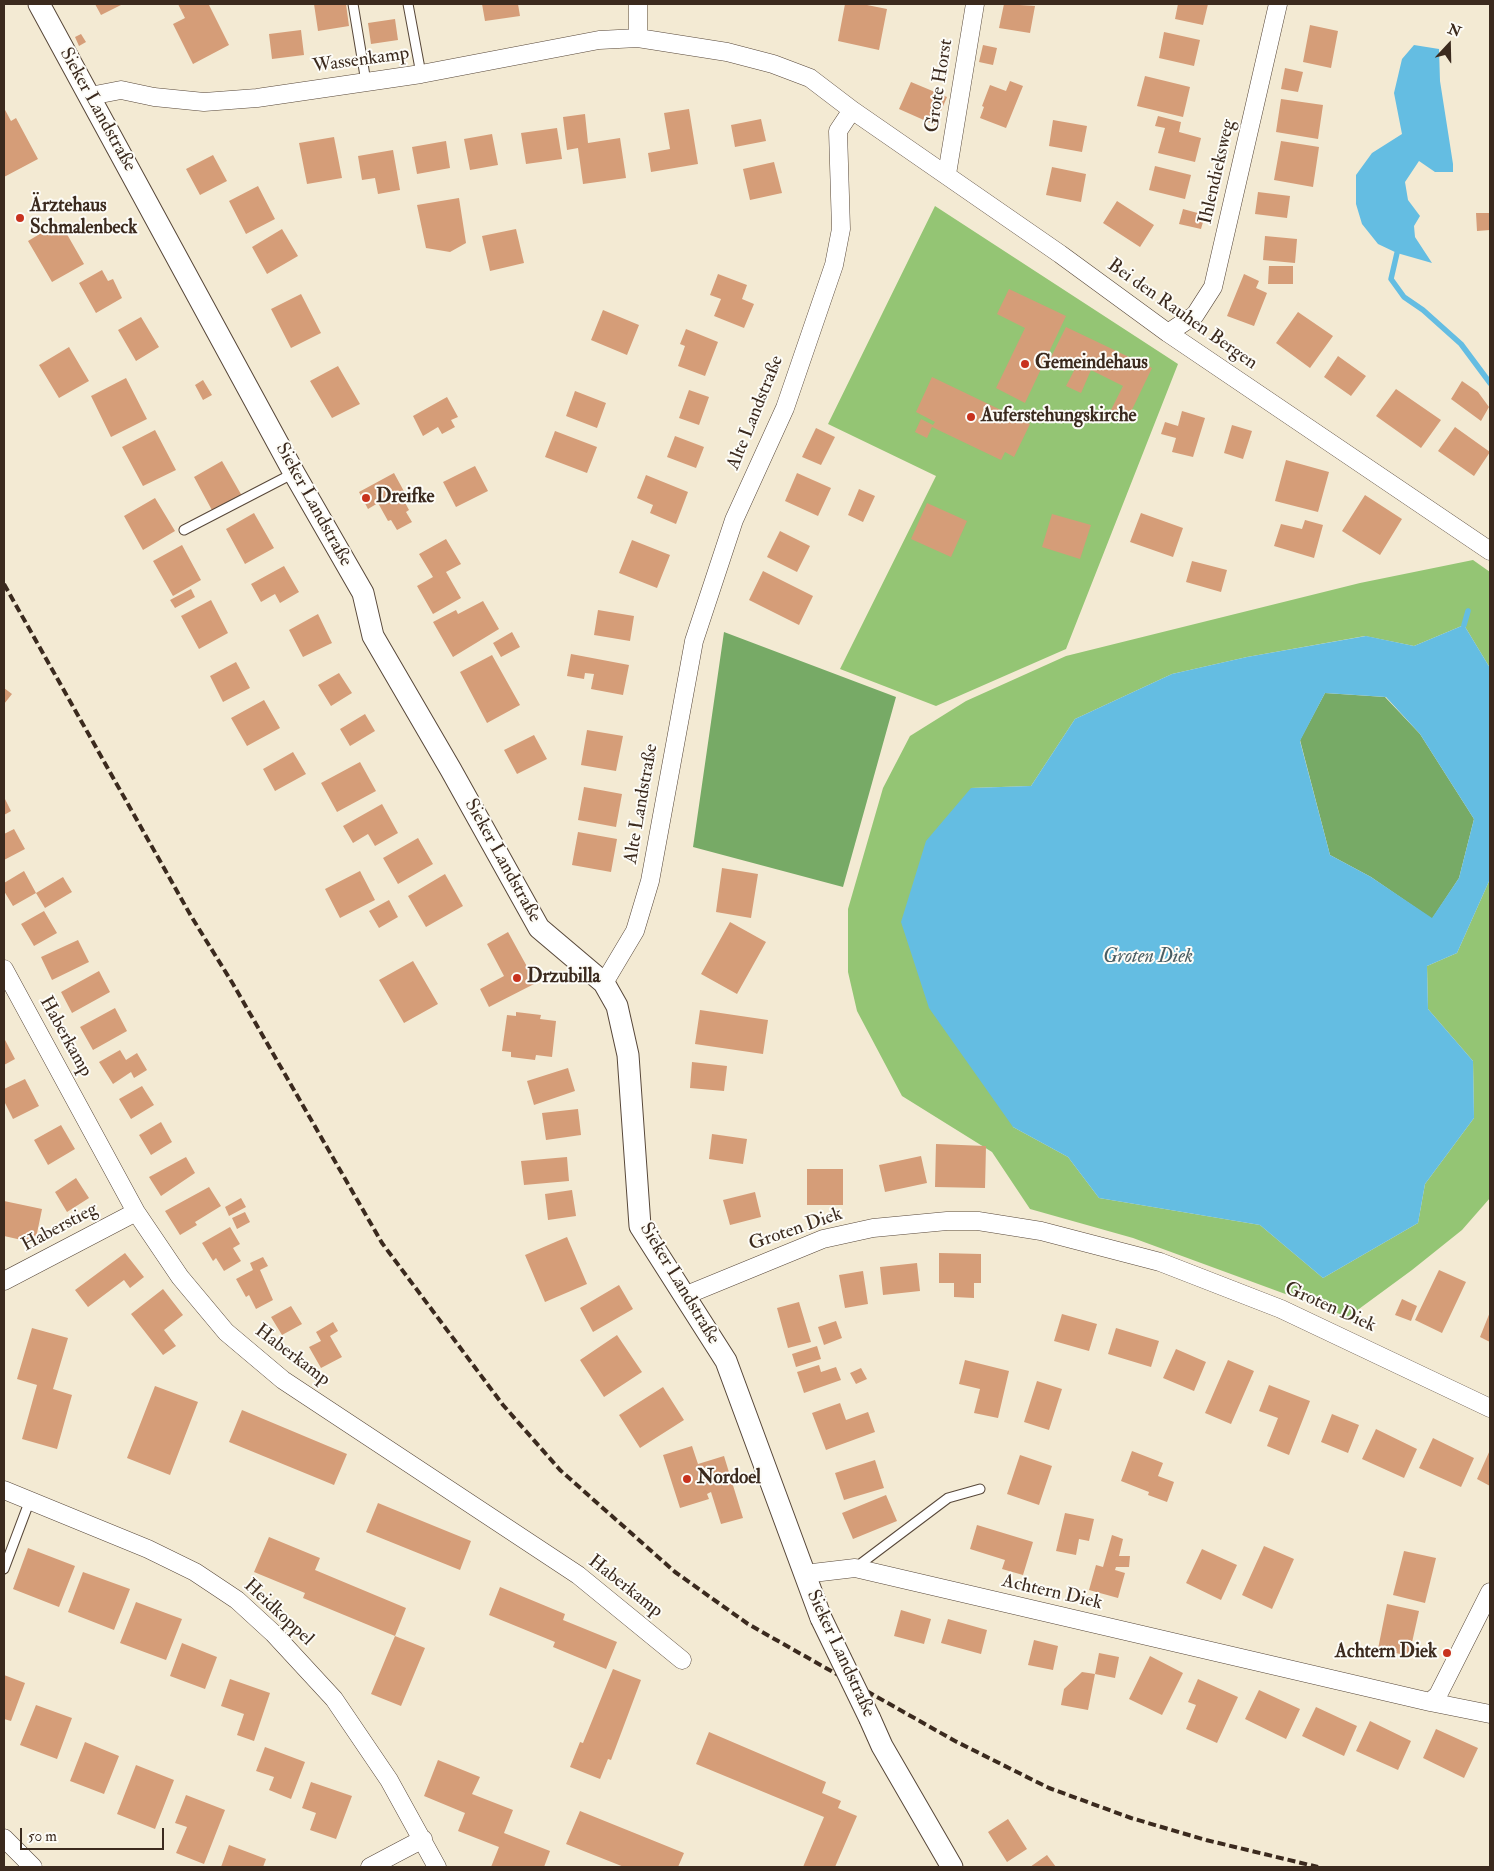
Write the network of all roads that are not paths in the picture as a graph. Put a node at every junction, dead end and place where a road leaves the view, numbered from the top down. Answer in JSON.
{"nodes":[{"id":1,"x":39,"y":4,"type":"edge"},
{"id":2,"x":353,"y":4,"type":"edge"},
{"id":3,"x":408,"y":4,"type":"edge"},
{"id":4,"x":638,"y":4,"type":"edge"},
{"id":5,"x":975,"y":4,"type":"edge"},
{"id":6,"x":1278,"y":4,"type":"edge"},
{"id":7,"x":638,"y":38,"type":"junction"},
{"id":8,"x":421,"y":74,"type":"junction"},
{"id":9,"x":366,"y":82,"type":"junction"},
{"id":10,"x":90,"y":96,"type":"junction"},
{"id":11,"x":852,"y":110,"type":"junction"},
{"id":12,"x":947,"y":174,"type":"junction"},
{"id":13,"x":1168,"y":333,"type":"junction"},
{"id":14,"x":294,"y":473,"type":"junction"},
{"id":15,"x":184,"y":530,"type":"dead end"},
{"id":16,"x":1490,"y":551,"type":"edge"},
{"id":17,"x":4,"y":969,"type":"edge"},
{"id":18,"x":604,"y":983,"type":"junction"},
{"id":19,"x":136,"y":1212,"type":"junction"},
{"id":20,"x":4,"y":1281,"type":"edge"},
{"id":21,"x":684,"y":1296,"type":"junction"},
{"id":22,"x":1490,"y":1408,"type":"edge"},
{"id":23,"x":980,"y":1489,"type":"dead end"},
{"id":24,"x":4,"y":1490,"type":"edge"},
{"id":25,"x":30,"y":1500,"type":"junction"},
{"id":26,"x":855,"y":1568,"type":"junction"},
{"id":27,"x":4,"y":1569,"type":"edge"},
{"id":28,"x":804,"y":1574,"type":"junction"},
{"id":29,"x":1490,"y":1592,"type":"edge"},
{"id":30,"x":682,"y":1660,"type":"dead end"},
{"id":31,"x":1430,"y":1702,"type":"junction"},
{"id":32,"x":1490,"y":1714,"type":"edge"},
{"id":33,"x":4,"y":1838,"type":"edge"},
{"id":34,"x":423,"y":1839,"type":"junction"},
{"id":35,"x":33,"y":1867,"type":"edge"},
{"id":36,"x":370,"y":1867,"type":"edge"},
{"id":37,"x":438,"y":1867,"type":"edge"},
{"id":38,"x":952,"y":1867,"type":"edge"}],
"edges":[{"from":1,"to":10,"type":"street","name":"Sieker Landstraße"},
{"from":2,"to":9,"type":"lane"},
{"from":3,"to":8,"type":"lane"},
{"from":4,"to":7,"type":"street"},
{"from":5,"to":12,"type":"street","name":"Grote Horst"},
{"from":6,"to":13,"type":"street","name":"Ihlendieksweg"},
{"from":7,"to":8,"type":"street","name":"Wassenkamp"},
{"from":7,"to":11,"type":"street"},
{"from":8,"to":9,"type":"street","name":"Wassenkamp"},
{"from":9,"to":10,"type":"street","name":"Wassenkamp"},
{"from":10,"to":14,"type":"street","name":"Sieker Landstraße"},
{"from":11,"to":12,"type":"street","name":"Bei den Rauhen Bergen"},
{"from":11,"to":18,"type":"street","name":"Alte Landstraße"},
{"from":12,"to":13,"type":"street","name":"Bei den Rauhen Bergen"},
{"from":13,"to":16,"type":"street","name":"Bei den Rauhen Bergen"},
{"from":14,"to":15,"type":"lane"},
{"from":14,"to":18,"type":"street","name":"Sieker Landstraße"},
{"from":17,"to":19,"type":"street","name":"Haberkamp"},
{"from":18,"to":21,"type":"street","name":"Sieker Landstraße"},
{"from":19,"to":20,"type":"street","name":"Haberstieg"},
{"from":19,"to":30,"type":"street","name":"Haberkamp"},
{"from":21,"to":22,"type":"street","name":"Groten Diek"},
{"from":21,"to":28,"type":"street","name":"Sieker Landstraße"},
{"from":23,"to":26,"type":"lane"},
{"from":24,"to":25,"type":"street","name":"Heidkoppel"},
{"from":25,"to":27,"type":"lane"},
{"from":25,"to":34,"type":"street","name":"Heidkoppel"},
{"from":26,"to":28,"type":"street","name":"Achtern Diek"},
{"from":26,"to":31,"type":"street","name":"Achtern Diek"},
{"from":28,"to":38,"type":"street","name":"Sieker Landstraße","bridge":true},
{"from":29,"to":31,"type":"street"},
{"from":31,"to":32,"type":"street","name":"Achtern Diek"},
{"from":33,"to":35,"type":"street"},
{"from":34,"to":36,"type":"street"},
{"from":34,"to":37,"type":"street","name":"Heidkoppel"}]}
